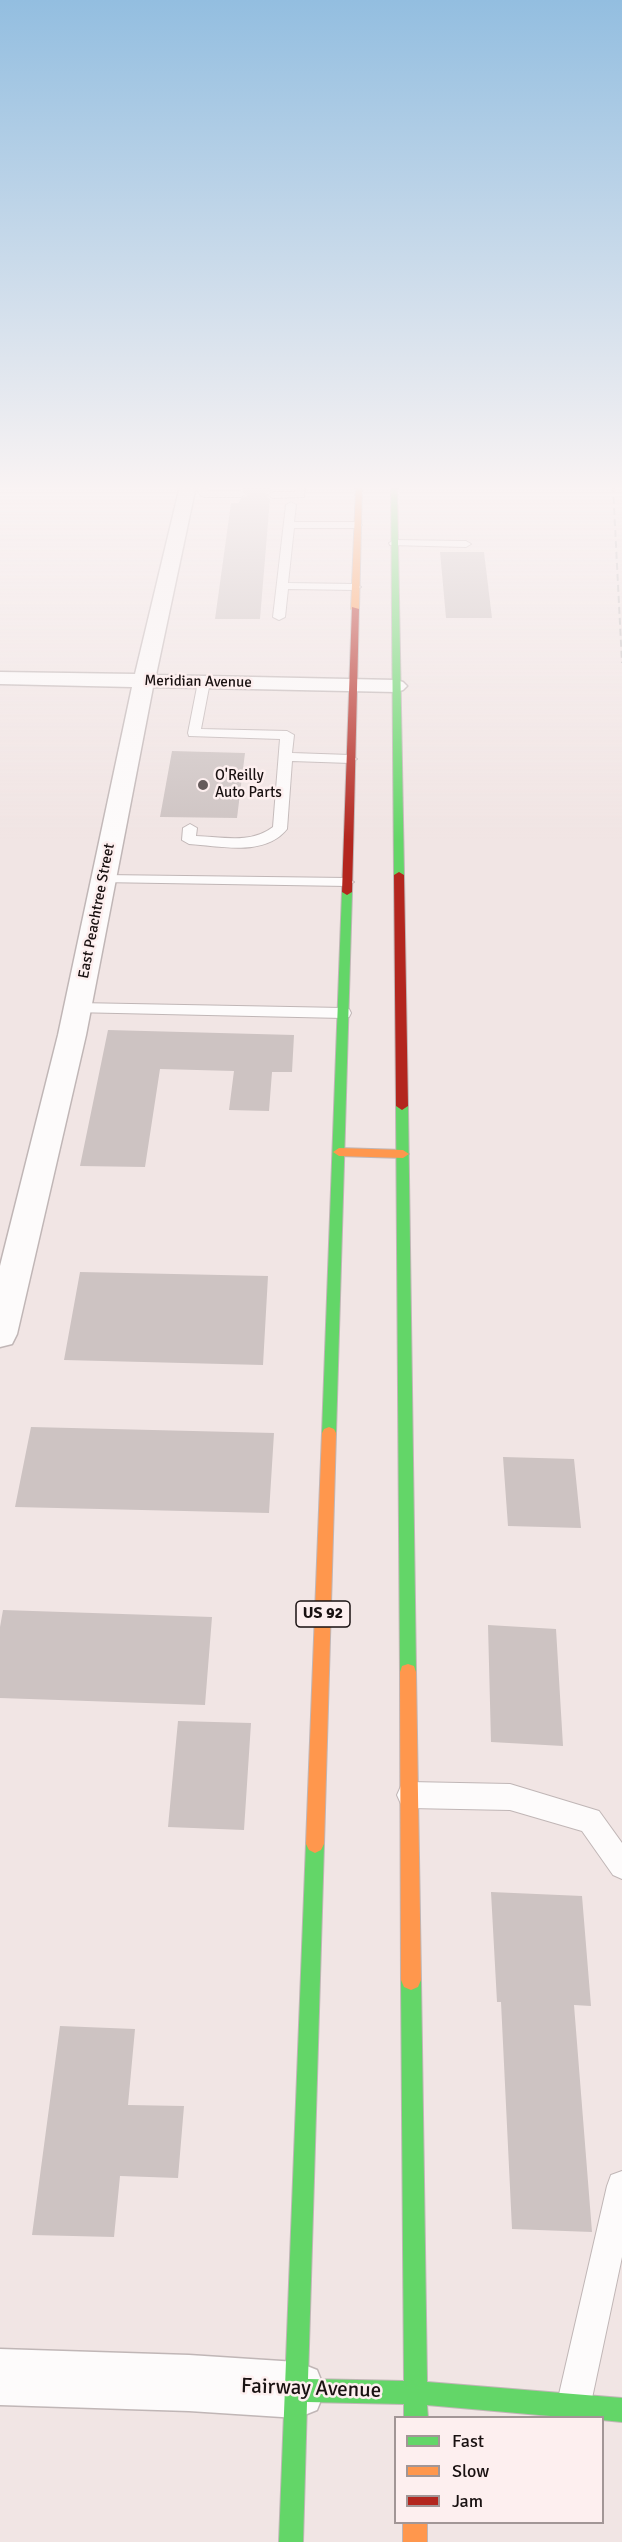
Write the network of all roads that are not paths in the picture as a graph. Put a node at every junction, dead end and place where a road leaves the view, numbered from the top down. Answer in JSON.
{"nodes":[{"id":1,"x":161,"y":605,"type":"edge"},
{"id":2,"x":280,"y":605,"type":"edge"},
{"id":3,"x":354,"y":605,"type":"edge"},
{"id":4,"x":395,"y":605,"type":"edge"},
{"id":5,"x":279,"y":617,"type":"dead end"},
{"id":6,"x":0,"y":678,"type":"edge"},
{"id":7,"x":144,"y":681,"type":"junction"},
{"id":8,"x":204,"y":682,"type":"junction"},
{"id":9,"x":352,"y":685,"type":"junction"},
{"id":10,"x":396,"y":686,"type":"junction"},
{"id":11,"x":286,"y":757,"type":"junction"},
{"id":12,"x":350,"y":759,"type":"junction"},
{"id":13,"x":190,"y":828,"type":"dead end"},
{"id":14,"x":104,"y":879,"type":"junction"},
{"id":15,"x":347,"y":882,"type":"junction"},
{"id":16,"x":78,"y":1008,"type":"junction"},
{"id":17,"x":343,"y":1013,"type":"junction"},
{"id":18,"x":339,"y":1152,"type":"junction"},
{"id":19,"x":403,"y":1154,"type":"junction"},
{"id":20,"x":0,"y":1334,"type":"edge"},
{"id":21,"x":410,"y":1795,"type":"junction"},
{"id":22,"x":622,"y":1866,"type":"edge"},
{"id":23,"x":622,"y":2186,"type":"edge"},
{"id":24,"x":0,"y":2378,"type":"edge"},
{"id":25,"x":297,"y":2390,"type":"junction"},
{"id":26,"x":416,"y":2393,"type":"junction"},
{"id":27,"x":574,"y":2406,"type":"junction"},
{"id":28,"x":622,"y":2410,"type":"edge"},
{"id":29,"x":416,"y":2416,"type":"edge"},
{"id":30,"x":415,"y":2524,"type":"edge"},
{"id":31,"x":291,"y":2542,"type":"edge"},
{"id":32,"x":415,"y":2542,"type":"edge"}],
"edges":[{"from":1,"to":7,"type":"street","name":"East Peachtree Street"},
{"from":2,"to":5,"type":"lane"},
{"from":3,"to":9,"type":"main road","number":"US 92"},
{"from":4,"to":10,"type":"main road"},
{"from":6,"to":7,"type":"street","name":"Meridian Avenue"},
{"from":7,"to":8,"type":"street","name":"Meridian Avenue"},
{"from":7,"to":14,"type":"street","name":"East Peachtree Street"},
{"from":8,"to":9,"type":"street","name":"Meridian Avenue"},
{"from":8,"to":11,"type":"lane"},
{"from":9,"to":10,"type":"street","name":"Meridian Avenue"},
{"from":9,"to":12,"type":"main road","number":"US 92"},
{"from":10,"to":19,"type":"main road"},
{"from":11,"to":12,"type":"lane"},
{"from":11,"to":13,"type":"lane"},
{"from":12,"to":15,"type":"main road","number":"US 92"},
{"from":14,"to":15,"type":"lane"},
{"from":14,"to":16,"type":"street","name":"East Peachtree Street"},
{"from":15,"to":17,"type":"main road","number":"US 92"},
{"from":16,"to":17,"type":"lane"},
{"from":16,"to":20,"type":"street","name":"East Peachtree Street"},
{"from":17,"to":18,"type":"main road","number":"US 92"},
{"from":18,"to":19,"type":"main road"},
{"from":18,"to":25,"type":"main road","number":"US 92"},
{"from":19,"to":21,"type":"main road"},
{"from":21,"to":22,"type":"lane"},
{"from":21,"to":26,"type":"main road"},
{"from":23,"to":27,"type":"lane"},
{"from":24,"to":25,"type":"street","name":"Fairway Avenue"},
{"from":25,"to":26,"type":"main road","name":"Fairway Avenue"},
{"from":25,"to":31,"type":"main road","number":"US 92"},
{"from":26,"to":27,"type":"main road","name":"Fairway Avenue"},
{"from":26,"to":29,"type":"main road"},
{"from":27,"to":28,"type":"main road","name":"Fairway Avenue"},
{"from":30,"to":32,"type":"main road"}]}
